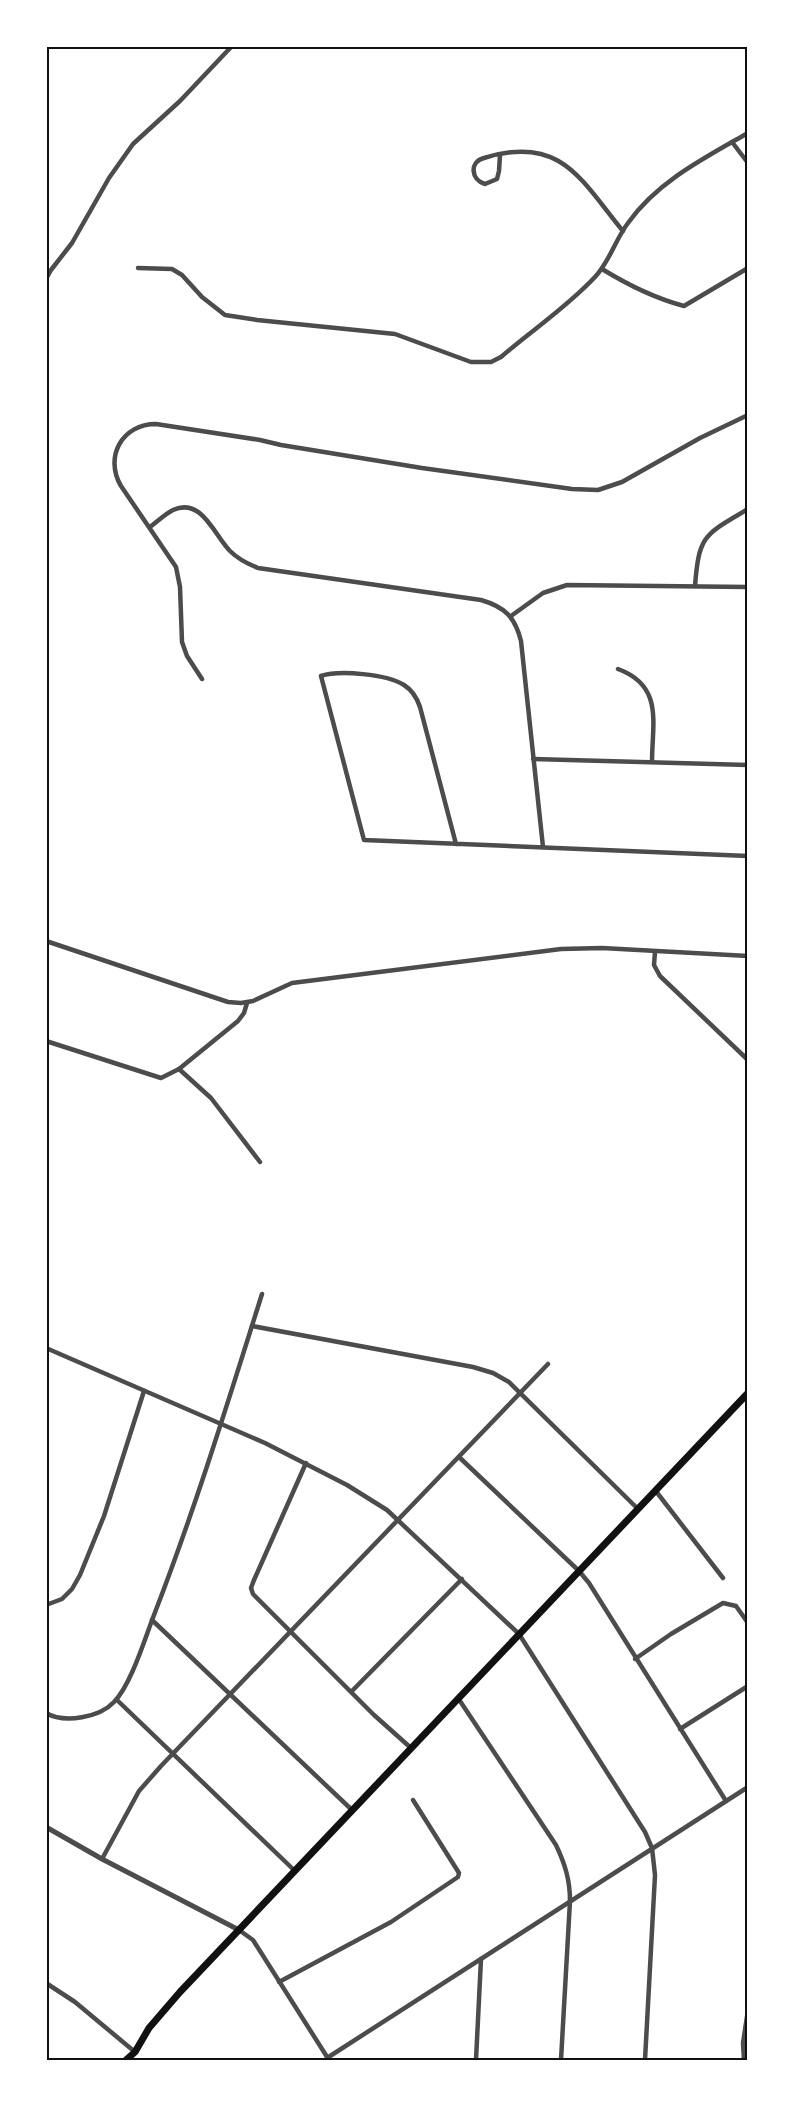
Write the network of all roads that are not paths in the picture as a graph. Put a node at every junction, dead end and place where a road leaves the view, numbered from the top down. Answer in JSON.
{"nodes":[{"id":1,"x":232,"y":46,"type":"edge"},
{"id":2,"x":747,"y":133,"type":"edge"},
{"id":3,"x":732,"y":142,"type":"junction"},
{"id":4,"x":500,"y":155,"type":"junction"},
{"id":5,"x":747,"y":163,"type":"edge"},
{"id":6,"x":623,"y":231,"type":"junction"},
{"id":7,"x":138,"y":268,"type":"dead end"},
{"id":8,"x":602,"y":268,"type":"junction"},
{"id":9,"x":747,"y":268,"type":"edge"},
{"id":10,"x":46,"y":279,"type":"edge"},
{"id":11,"x":747,"y":415,"type":"edge"},
{"id":12,"x":747,"y":509,"type":"edge"},
{"id":13,"x":150,"y":527,"type":"junction"},
{"id":14,"x":695,"y":586,"type":"junction"},
{"id":15,"x":747,"y":587,"type":"edge"},
{"id":16,"x":511,"y":615,"type":"junction"},
{"id":17,"x":618,"y":669,"type":"dead end"},
{"id":18,"x":202,"y":679,"type":"dead end"},
{"id":19,"x":533,"y":759,"type":"junction"},
{"id":20,"x":652,"y":762,"type":"junction"},
{"id":21,"x":747,"y":765,"type":"edge"},
{"id":22,"x":456,"y":844,"type":"junction"},
{"id":23,"x":543,"y":847,"type":"junction"},
{"id":24,"x":747,"y":856,"type":"edge"},
{"id":25,"x":46,"y":941,"type":"edge"},
{"id":26,"x":655,"y":952,"type":"junction"},
{"id":27,"x":747,"y":956,"type":"edge"},
{"id":28,"x":247,"y":1003,"type":"junction"},
{"id":29,"x":46,"y":1041,"type":"edge"},
{"id":30,"x":747,"y":1060,"type":"edge"},
{"id":31,"x":179,"y":1070,"type":"junction"},
{"id":32,"x":260,"y":1162,"type":"dead end"},
{"id":33,"x":262,"y":1294,"type":"dead end"},
{"id":34,"x":252,"y":1326,"type":"junction"},
{"id":35,"x":46,"y":1348,"type":"edge"},
{"id":36,"x":548,"y":1364,"type":"dead end"},
{"id":37,"x":144,"y":1392,"type":"junction"},
{"id":38,"x":520,"y":1393,"type":"junction"},
{"id":39,"x":747,"y":1393,"type":"edge"},
{"id":40,"x":221,"y":1424,"type":"junction"},
{"id":41,"x":459,"y":1457,"type":"junction"},
{"id":42,"x":306,"y":1463,"type":"junction"},
{"id":43,"x":655,"y":1490,"type":"junction"},
{"id":44,"x":638,"y":1509,"type":"junction"},
{"id":45,"x":398,"y":1520,"type":"junction"},
{"id":46,"x":579,"y":1571,"type":"junction"},
{"id":47,"x":723,"y":1578,"type":"dead end"},
{"id":48,"x":462,"y":1579,"type":"junction"},
{"id":49,"x":46,"y":1605,"type":"edge"},
{"id":50,"x":152,"y":1620,"type":"junction"},
{"id":51,"x":747,"y":1623,"type":"edge"},
{"id":52,"x":290,"y":1632,"type":"junction"},
{"id":53,"x":519,"y":1634,"type":"junction"},
{"id":54,"x":635,"y":1659,"type":"junction"},
{"id":55,"x":747,"y":1686,"type":"edge"},
{"id":56,"x":352,"y":1691,"type":"junction"},
{"id":57,"x":230,"y":1694,"type":"junction"},
{"id":58,"x":458,"y":1698,"type":"junction"},
{"id":59,"x":117,"y":1700,"type":"junction"},
{"id":60,"x":46,"y":1713,"type":"edge"},
{"id":61,"x":680,"y":1729,"type":"junction"},
{"id":62,"x":411,"y":1748,"type":"junction"},
{"id":63,"x":173,"y":1754,"type":"junction"},
{"id":64,"x":747,"y":1787,"type":"edge"},
{"id":65,"x":413,"y":1800,"type":"dead end"},
{"id":66,"x":726,"y":1801,"type":"junction"},
{"id":67,"x":352,"y":1810,"type":"junction"},
{"id":68,"x":46,"y":1827,"type":"edge"},
{"id":69,"x":652,"y":1848,"type":"junction"},
{"id":70,"x":102,"y":1859,"type":"junction"},
{"id":71,"x":295,"y":1871,"type":"junction"},
{"id":72,"x":570,"y":1901,"type":"junction"},
{"id":73,"x":239,"y":1930,"type":"junction"},
{"id":74,"x":481,"y":1959,"type":"junction"},
{"id":75,"x":279,"y":1982,"type":"junction"},
{"id":76,"x":46,"y":1983,"type":"edge"},
{"id":77,"x":747,"y":2010,"type":"edge"},
{"id":78,"x":135,"y":2052,"type":"junction"},
{"id":79,"x":328,"y":2059,"type":"edge"},
{"id":80,"x":126,"y":2061,"type":"edge"},
{"id":81,"x":138,"y":2061,"type":"edge"},
{"id":82,"x":476,"y":2061,"type":"edge"},
{"id":83,"x":561,"y":2061,"type":"edge"},
{"id":84,"x":645,"y":2061,"type":"edge"},
{"id":85,"x":744,"y":2061,"type":"edge"}],
"edges":[{"from":1,"to":10,"type":"street"},
{"from":2,"to":3,"type":"street"},
{"from":3,"to":5,"type":"street"},
{"from":3,"to":6,"type":"street"},
{"from":4,"to":4,"type":"street"},
{"from":4,"to":6,"type":"street"},
{"from":6,"to":8,"type":"street"},
{"from":7,"to":8,"type":"street"},
{"from":8,"to":9,"type":"street"},
{"from":11,"to":13,"type":"street"},
{"from":12,"to":14,"type":"street"},
{"from":13,"to":16,"type":"street"},
{"from":13,"to":18,"type":"street"},
{"from":14,"to":15,"type":"street"},
{"from":14,"to":16,"type":"street"},
{"from":16,"to":19,"type":"street"},
{"from":17,"to":20,"type":"street"},
{"from":19,"to":20,"type":"street"},
{"from":19,"to":23,"type":"street"},
{"from":20,"to":21,"type":"street"},
{"from":22,"to":22,"type":"street"},
{"from":22,"to":23,"type":"street"},
{"from":23,"to":24,"type":"street"},
{"from":25,"to":28,"type":"street"},
{"from":26,"to":27,"type":"street"},
{"from":26,"to":28,"type":"street"},
{"from":26,"to":30,"type":"street"},
{"from":28,"to":31,"type":"street"},
{"from":29,"to":31,"type":"street"},
{"from":31,"to":32,"type":"street"},
{"from":33,"to":34,"type":"street"},
{"from":34,"to":38,"type":"street"},
{"from":34,"to":40,"type":"street"},
{"from":35,"to":37,"type":"street"},
{"from":36,"to":38,"type":"street"},
{"from":37,"to":40,"type":"street"},
{"from":37,"to":49,"type":"street"},
{"from":38,"to":41,"type":"street"},
{"from":38,"to":44,"type":"street"},
{"from":39,"to":43,"type":"main road"},
{"from":40,"to":42,"type":"street"},
{"from":40,"to":50,"type":"street"},
{"from":41,"to":45,"type":"street"},
{"from":41,"to":46,"type":"street"},
{"from":42,"to":45,"type":"street"},
{"from":42,"to":52,"type":"street"},
{"from":43,"to":44,"type":"main road"},
{"from":43,"to":47,"type":"street"},
{"from":44,"to":46,"type":"main road"},
{"from":45,"to":48,"type":"street"},
{"from":45,"to":52,"type":"street"},
{"from":46,"to":53,"type":"main road"},
{"from":46,"to":54,"type":"street"},
{"from":48,"to":53,"type":"street"},
{"from":48,"to":56,"type":"street"},
{"from":50,"to":57,"type":"street"},
{"from":50,"to":59,"type":"street"},
{"from":51,"to":54,"type":"street"},
{"from":52,"to":56,"type":"street"},
{"from":52,"to":57,"type":"street"},
{"from":53,"to":58,"type":"main road"},
{"from":53,"to":69,"type":"street"},
{"from":54,"to":61,"type":"street"},
{"from":55,"to":61,"type":"street"},
{"from":56,"to":62,"type":"street"},
{"from":57,"to":63,"type":"street"},
{"from":57,"to":67,"type":"street"},
{"from":58,"to":62,"type":"main road"},
{"from":58,"to":72,"type":"street"},
{"from":59,"to":60,"type":"street"},
{"from":59,"to":63,"type":"street"},
{"from":61,"to":66,"type":"street"},
{"from":62,"to":67,"type":"main road"},
{"from":63,"to":70,"type":"street"},
{"from":63,"to":71,"type":"street"},
{"from":64,"to":66,"type":"street"},
{"from":65,"to":75,"type":"street"},
{"from":66,"to":69,"type":"street"},
{"from":67,"to":71,"type":"main road"},
{"from":68,"to":70,"type":"street"},
{"from":69,"to":72,"type":"street"},
{"from":69,"to":84,"type":"street"},
{"from":70,"to":73,"type":"street"},
{"from":71,"to":73,"type":"main road"},
{"from":72,"to":74,"type":"street"},
{"from":72,"to":83,"type":"street"},
{"from":73,"to":75,"type":"street"},
{"from":73,"to":78,"type":"main road"},
{"from":74,"to":79,"type":"street"},
{"from":74,"to":82,"type":"street"},
{"from":75,"to":79,"type":"street"},
{"from":76,"to":78,"type":"street"},
{"from":77,"to":85,"type":"street"},
{"from":78,"to":80,"type":"main road"},
{"from":78,"to":81,"type":"main road"}]}
